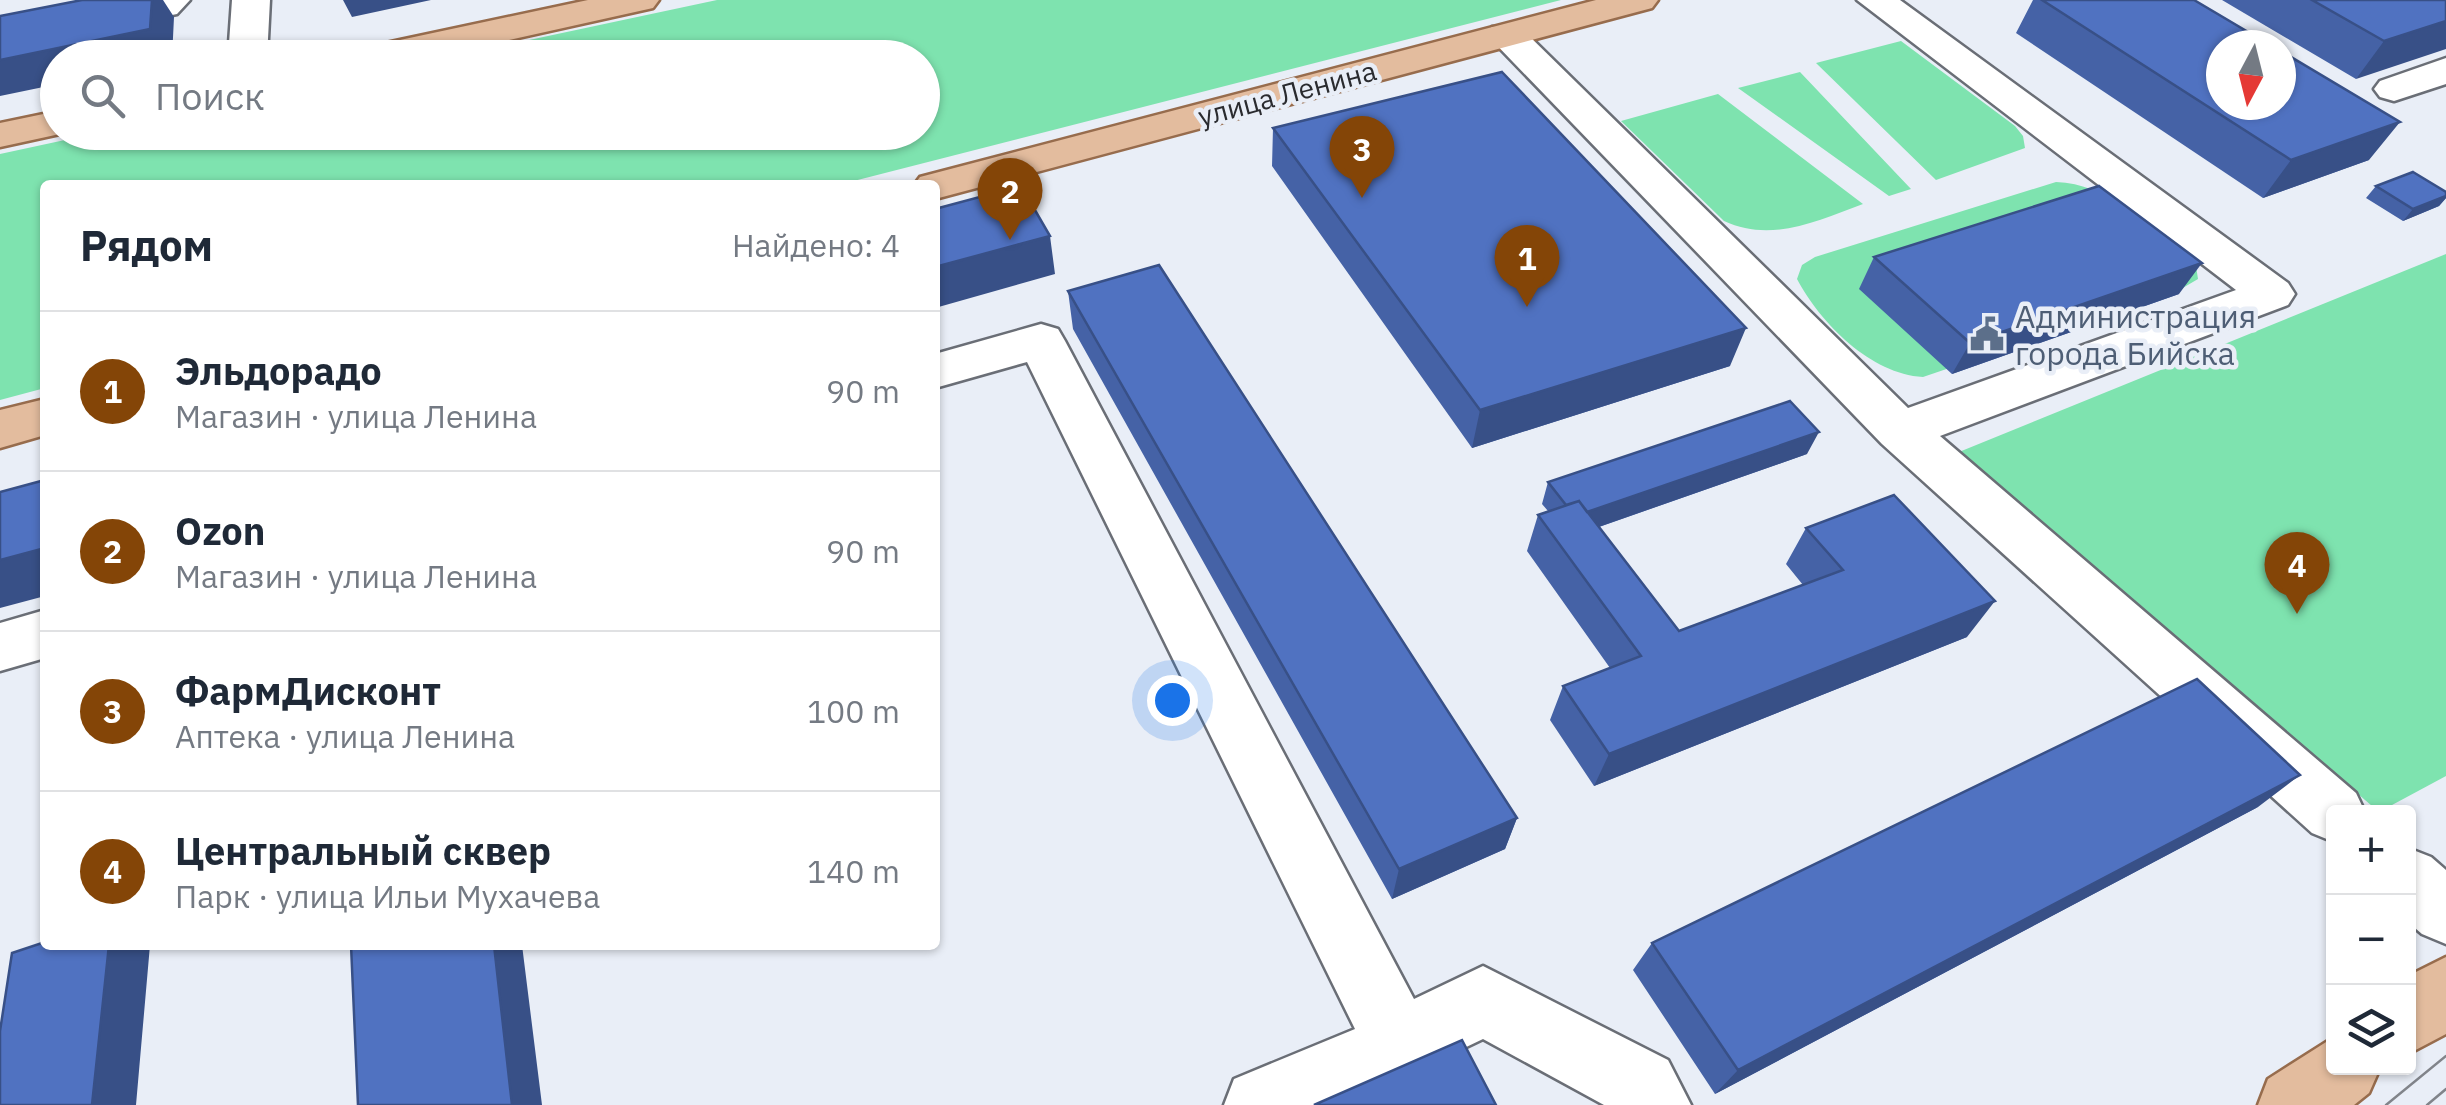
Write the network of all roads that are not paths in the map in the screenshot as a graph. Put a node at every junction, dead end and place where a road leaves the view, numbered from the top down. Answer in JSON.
{"nodes":[{"id":1,"x":171,"y":0,"type":"edge"},
{"id":2,"x":252,"y":0,"type":"edge"},
{"id":3,"x":640,"y":0,"type":"edge"},
{"id":4,"x":1639,"y":0,"type":"edge"},
{"id":5,"x":1876,"y":0,"type":"edge"},
{"id":6,"x":1506,"y":35,"type":"junction"},
{"id":7,"x":0,"y":37,"type":"edge"},
{"id":8,"x":249,"y":40,"type":"edge"},
{"id":9,"x":455,"y":40,"type":"edge"},
{"id":10,"x":2446,"y":70,"type":"edge"},
{"id":11,"x":2394,"y":89,"type":"dead end"},
{"id":12,"x":40,"y":127,"type":"edge"},
{"id":13,"x":0,"y":135,"type":"edge"},
{"id":14,"x":940,"y":185,"type":"edge"},
{"id":15,"x":940,"y":370,"type":"edge"},
{"id":16,"x":40,"y":418,"type":"edge"},
{"id":17,"x":0,"y":429,"type":"edge"},
{"id":18,"x":1900,"y":430,"type":"junction"},
{"id":19,"x":40,"y":635,"type":"edge"},
{"id":20,"x":0,"y":647,"type":"edge"},
{"id":21,"x":2326,"y":805,"type":"edge"},
{"id":22,"x":2416,"y":885,"type":"edge"},
{"id":23,"x":2446,"y":912,"type":"edge"},
{"id":24,"x":2446,"y":992,"type":"edge"},
{"id":25,"x":2416,"y":1014,"type":"edge"},
{"id":26,"x":1400,"y":1045,"type":"junction"},
{"id":27,"x":2335,"y":1075,"type":"edge"},
{"id":28,"x":1260,"y":1105,"type":"edge"},
{"id":29,"x":1655,"y":1105,"type":"edge"},
{"id":30,"x":2294,"y":1105,"type":"edge"}],
"edges":[{"from":1,"to":7,"type":"lane"},
{"from":2,"to":8,"type":"lane"},
{"from":3,"to":9,"type":"main road"},
{"from":4,"to":6,"type":"main road","name":"улица Ленина"},
{"from":5,"to":18,"type":"lane"},
{"from":6,"to":14,"type":"main road","name":"улица Ленина"},
{"from":6,"to":18,"type":"lane"},
{"from":10,"to":11,"type":"lane"},
{"from":12,"to":13,"type":"main road"},
{"from":15,"to":26,"type":"lane"},
{"from":16,"to":17,"type":"main road"},
{"from":18,"to":21,"type":"lane"},
{"from":19,"to":20,"type":"lane"},
{"from":22,"to":23,"type":"lane"},
{"from":24,"to":25,"type":"main road"},
{"from":26,"to":28,"type":"lane"},
{"from":26,"to":29,"type":"lane"},
{"from":27,"to":30,"type":"main road"}]}
